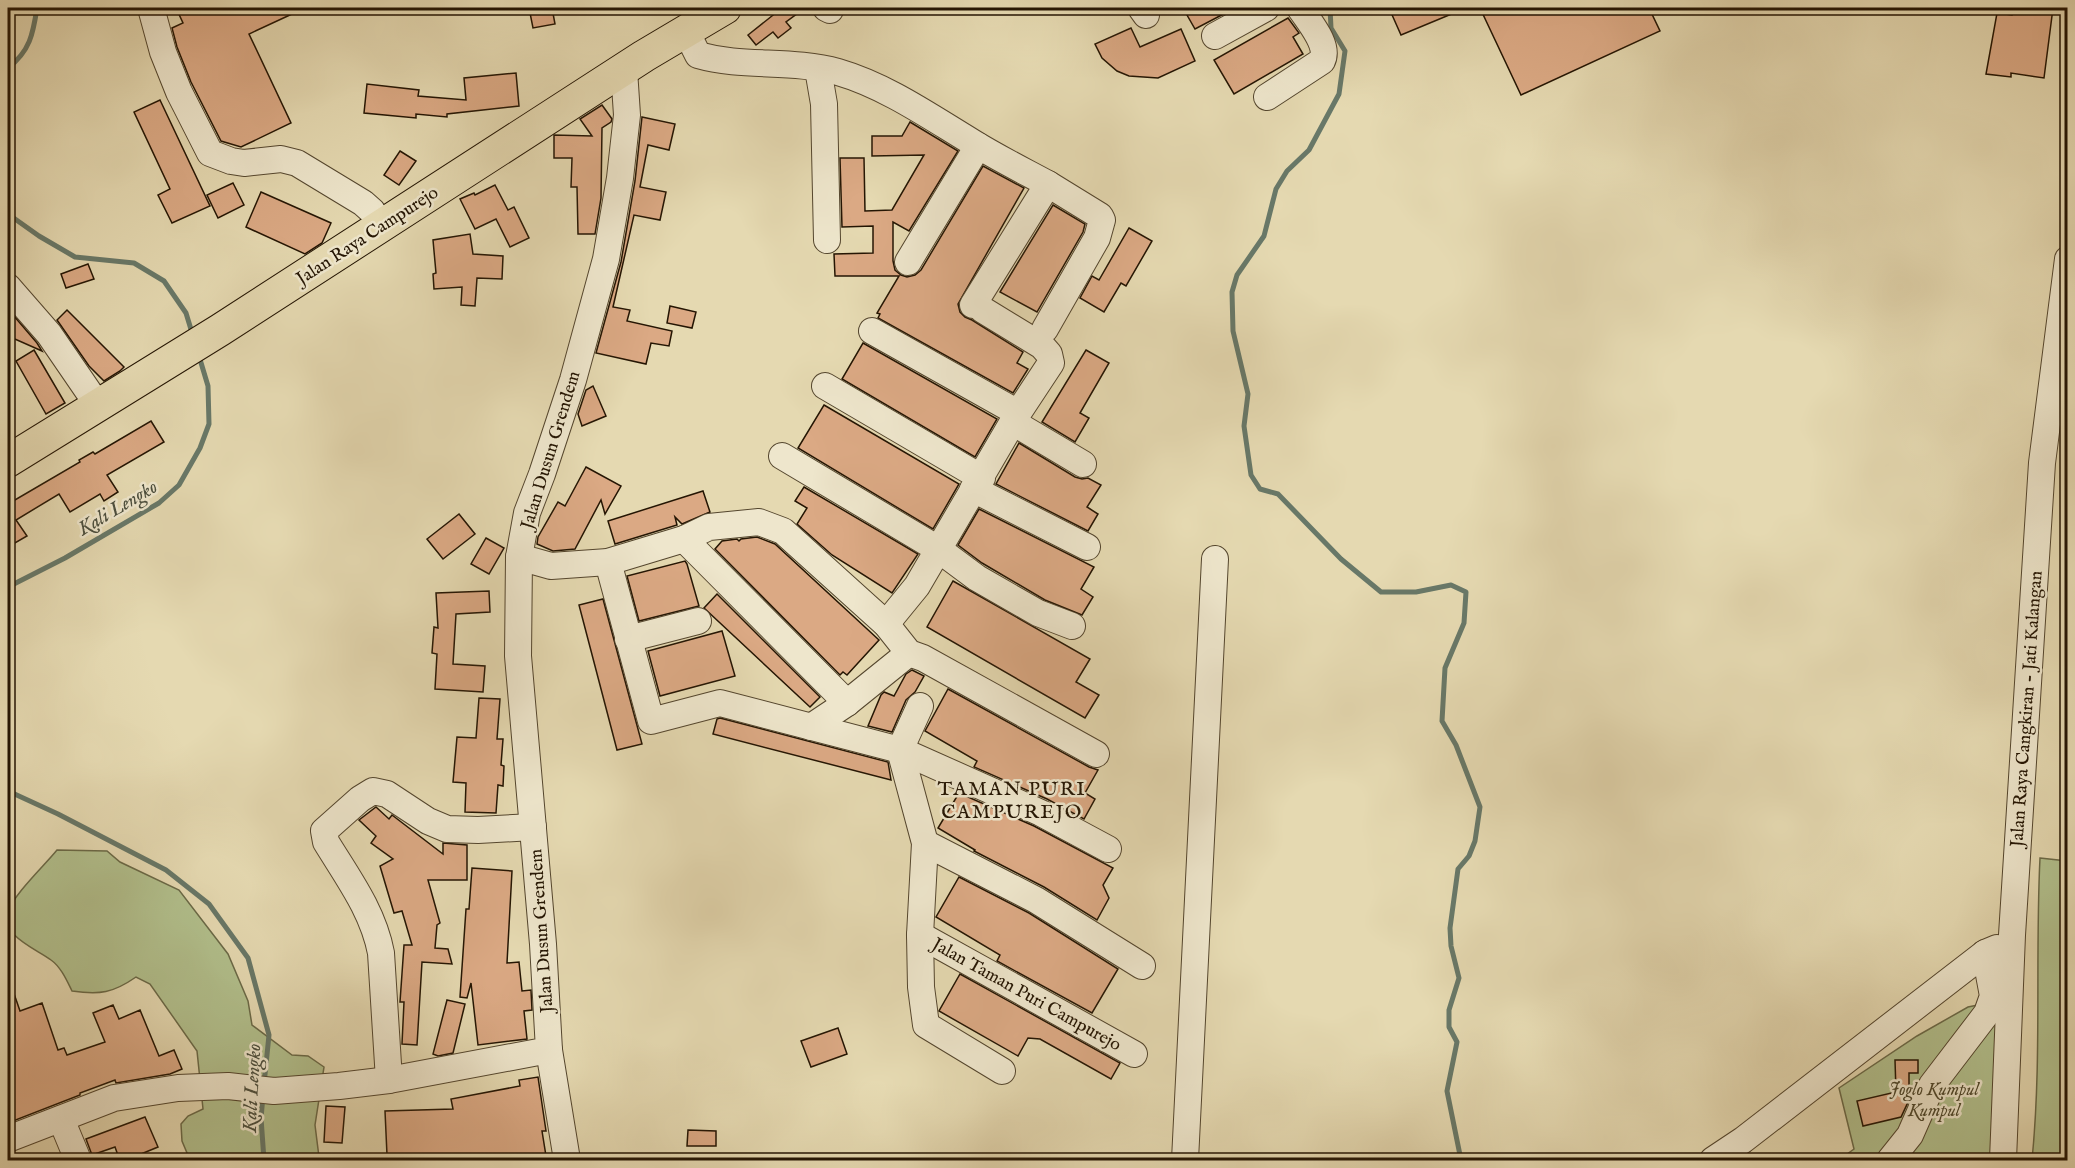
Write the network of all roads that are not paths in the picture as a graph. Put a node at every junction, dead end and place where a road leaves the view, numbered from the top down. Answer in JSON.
{"nodes":[{"id":1,"x":151,"y":8,"type":"edge"},
{"id":2,"x":725,"y":8,"type":"edge"},
{"id":3,"x":1266,"y":8,"type":"edge"},
{"id":4,"x":1300,"y":8,"type":"edge"},
{"id":5,"x":686,"y":31,"type":"junction"},
{"id":6,"x":1215,"y":36,"type":"dead end"},
{"id":7,"x":818,"y":69,"type":"junction"},
{"id":8,"x":624,"y":70,"type":"junction"},
{"id":9,"x":1267,"y":97,"type":"dead end"},
{"id":10,"x":978,"y":146,"type":"junction"},
{"id":11,"x":1048,"y":184,"type":"junction"},
{"id":12,"x":382,"y":225,"type":"junction"},
{"id":13,"x":827,"y":240,"type":"dead end"},
{"id":14,"x":2067,"y":259,"type":"edge"},
{"id":15,"x":908,"y":262,"type":"dead end"},
{"id":16,"x":8,"y":287,"type":"edge"},
{"id":17,"x":1045,"y":329,"type":"dead end"},
{"id":18,"x":872,"y":331,"type":"dead end"},
{"id":19,"x":825,"y":386,"type":"dead end"},
{"id":20,"x":97,"y":404,"type":"junction"},
{"id":21,"x":1016,"y":418,"type":"junction"},
{"id":22,"x":782,"y":456,"type":"dead end"},
{"id":23,"x":8,"y":461,"type":"edge"},
{"id":24,"x":1083,"y":464,"type":"dead end"},
{"id":25,"x":977,"y":484,"type":"junction"},
{"id":26,"x":684,"y":539,"type":"junction"},
{"id":27,"x":1087,"y":547,"type":"dead end"},
{"id":28,"x":938,"y":549,"type":"junction"},
{"id":29,"x":519,"y":557,"type":"junction"},
{"id":30,"x":1215,"y":559,"type":"dead end"},
{"id":31,"x":608,"y":562,"type":"junction"},
{"id":32,"x":698,"y":621,"type":"dead end"},
{"id":33,"x":886,"y":624,"type":"junction"},
{"id":34,"x":1072,"y":626,"type":"dead end"},
{"id":35,"x":628,"y":639,"type":"junction"},
{"id":36,"x":909,"y":653,"type":"junction"},
{"id":37,"x":847,"y":703,"type":"junction"},
{"id":38,"x":920,"y":706,"type":"dead end"},
{"id":39,"x":812,"y":727,"type":"junction"},
{"id":40,"x":900,"y":750,"type":"junction"},
{"id":41,"x":1096,"y":754,"type":"dead end"},
{"id":42,"x":533,"y":827,"type":"junction"},
{"id":43,"x":925,"y":843,"type":"junction"},
{"id":44,"x":1108,"y":849,"type":"dead end"},
{"id":45,"x":920,"y":935,"type":"junction"},
{"id":46,"x":2012,"y":943,"type":"junction"},
{"id":47,"x":1985,"y":953,"type":"junction"},
{"id":48,"x":1142,"y":966,"type":"dead end"},
{"id":49,"x":549,"y":1050,"type":"junction"},
{"id":50,"x":1134,"y":1053,"type":"dead end"},
{"id":51,"x":1002,"y":1071,"type":"dead end"},
{"id":52,"x":389,"y":1080,"type":"junction"},
{"id":53,"x":61,"y":1119,"type":"junction"},
{"id":54,"x":8,"y":1139,"type":"edge"},
{"id":55,"x":563,"y":1160,"type":"edge"},
{"id":56,"x":78,"y":1161,"type":"edge"},
{"id":57,"x":1185,"y":1161,"type":"edge"},
{"id":58,"x":1713,"y":1161,"type":"edge"},
{"id":59,"x":1890,"y":1161,"type":"edge"},
{"id":60,"x":2003,"y":1161,"type":"edge"}],
"edges":[{"from":1,"to":12,"type":"street"},
{"from":2,"to":5,"type":"main road","name":"Jalan Raya Campurejo"},
{"from":3,"to":6,"type":"street"},
{"from":4,"to":9,"type":"street"},
{"from":5,"to":7,"type":"street"},
{"from":5,"to":8,"type":"main road","name":"Jalan Raya Campurejo"},
{"from":7,"to":10,"type":"street"},
{"from":7,"to":13,"type":"street"},
{"from":8,"to":12,"type":"main road","name":"Jalan Raya Campurejo"},
{"from":8,"to":29,"type":"street","name":"Jalan Dusun Grendem"},
{"from":10,"to":11,"type":"street"},
{"from":10,"to":15,"type":"street"},
{"from":11,"to":17,"type":"street"},
{"from":11,"to":21,"type":"street"},
{"from":12,"to":20,"type":"main road","name":"Jalan Raya Campurejo"},
{"from":14,"to":46,"type":"street","name":"Jalan Raya Cangkiran - Jati Kalangan"},
{"from":16,"to":20,"type":"street"},
{"from":18,"to":21,"type":"street"},
{"from":19,"to":25,"type":"street"},
{"from":20,"to":23,"type":"main road","name":"Jalan Raya Campurejo"},
{"from":21,"to":24,"type":"street"},
{"from":21,"to":25,"type":"street"},
{"from":22,"to":28,"type":"street"},
{"from":25,"to":27,"type":"street"},
{"from":25,"to":28,"type":"street"},
{"from":26,"to":31,"type":"street"},
{"from":26,"to":33,"type":"street"},
{"from":26,"to":37,"type":"street"},
{"from":28,"to":33,"type":"street"},
{"from":28,"to":34,"type":"street"},
{"from":29,"to":31,"type":"street"},
{"from":29,"to":42,"type":"street","name":"Jalan Dusun Grendem"},
{"from":30,"to":57,"type":"street"},
{"from":31,"to":35,"type":"street"},
{"from":32,"to":35,"type":"street"},
{"from":33,"to":36,"type":"street"},
{"from":35,"to":39,"type":"street"},
{"from":36,"to":37,"type":"street"},
{"from":36,"to":41,"type":"street"},
{"from":37,"to":39,"type":"street"},
{"from":38,"to":40,"type":"street"},
{"from":39,"to":40,"type":"street"},
{"from":40,"to":43,"type":"street","name":"Jalan Taman Puri Campurejo"},
{"from":40,"to":44,"type":"street"},
{"from":42,"to":49,"type":"street","name":"Jalan Dusun Grendem"},
{"from":42,"to":52,"type":"street"},
{"from":43,"to":45,"type":"street","name":"Jalan Taman Puri Campurejo"},
{"from":43,"to":48,"type":"street"},
{"from":45,"to":50,"type":"street","name":"Jalan Taman Puri Campurejo"},
{"from":45,"to":51,"type":"street","name":"Jalan Taman Puri Campurejo"},
{"from":46,"to":47,"type":"street"},
{"from":46,"to":60,"type":"street","name":"Jalan Raya Cangkiran - Jati Kalangan"},
{"from":47,"to":58,"type":"street"},
{"from":47,"to":59,"type":"street"},
{"from":49,"to":52,"type":"street"},
{"from":49,"to":55,"type":"street","name":"Jalan Dusun Grendem"},
{"from":52,"to":53,"type":"street"},
{"from":53,"to":54,"type":"street"},
{"from":53,"to":56,"type":"street"}]}
